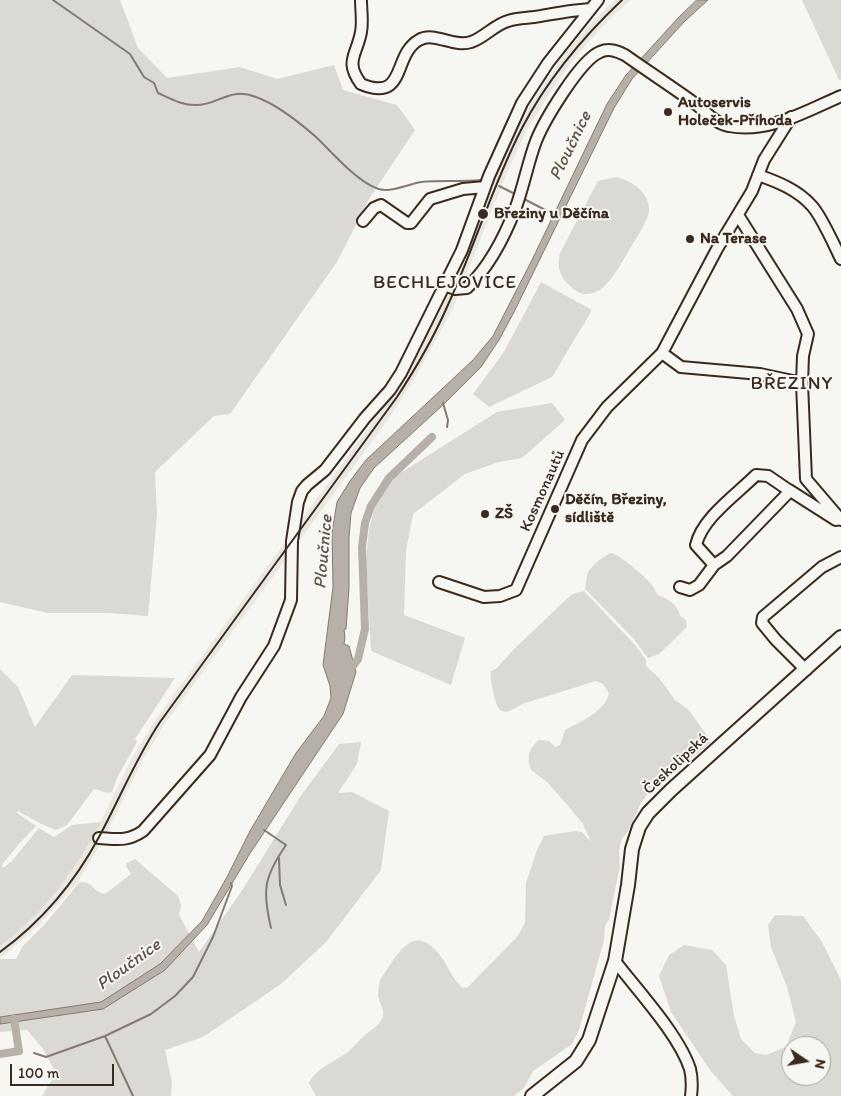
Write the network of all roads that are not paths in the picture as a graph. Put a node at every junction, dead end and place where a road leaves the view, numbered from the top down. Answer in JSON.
{"nodes":[{"id":1,"x":361,"y":0,"type":"edge"},
{"id":2,"x":598,"y":0,"type":"edge"},
{"id":3,"x":591,"y":9,"type":"junction"},
{"id":4,"x":841,"y":96,"type":"edge"},
{"id":5,"x":791,"y":117,"type":"junction"},
{"id":6,"x":768,"y":125,"type":"junction"},
{"id":7,"x":777,"y":139,"type":"junction"},
{"id":8,"x":758,"y":175,"type":"junction"},
{"id":9,"x":485,"y":187,"type":"junction"},
{"id":10,"x":738,"y":215,"type":"junction"},
{"id":11,"x":362,"y":221,"type":"dead end"},
{"id":12,"x":841,"y":258,"type":"edge"},
{"id":13,"x":445,"y":285,"type":"junction"},
{"id":14,"x":662,"y":353,"type":"junction"},
{"id":15,"x":802,"y":383,"type":"junction"},
{"id":16,"x":790,"y":490,"type":"junction"},
{"id":17,"x":841,"y":522,"type":"edge"},
{"id":18,"x":841,"y":557,"type":"edge"},
{"id":19,"x":714,"y":565,"type":"junction"},
{"id":20,"x":440,"y":582,"type":"dead end"},
{"id":21,"x":680,"y":588,"type":"dead end"},
{"id":22,"x":841,"y":637,"type":"edge"},
{"id":23,"x":806,"y":670,"type":"junction"},
{"id":24,"x":99,"y":838,"type":"dead end"},
{"id":25,"x":615,"y":961,"type":"junction"},
{"id":26,"x":532,"y":1096,"type":"edge"},
{"id":27,"x":691,"y":1096,"type":"edge"}],
"edges":[{"from":1,"to":3,"type":"street"},
{"from":2,"to":3,"type":"street"},
{"from":3,"to":9,"type":"street"},
{"from":4,"to":5,"type":"street"},
{"from":5,"to":6,"type":"street"},
{"from":5,"to":7,"type":"street","name":"Kosmonautů"},
{"from":6,"to":7,"type":"street"},
{"from":6,"to":13,"type":"street"},
{"from":7,"to":8,"type":"street","name":"Kosmonautů"},
{"from":8,"to":10,"type":"street","name":"Kosmonautů"},
{"from":8,"to":12,"type":"street"},
{"from":9,"to":11,"type":"street"},
{"from":9,"to":13,"type":"street"},
{"from":10,"to":14,"type":"street","name":"Kosmonautů"},
{"from":10,"to":15,"type":"street"},
{"from":13,"to":24,"type":"street"},
{"from":14,"to":15,"type":"street"},
{"from":14,"to":20,"type":"street","name":"Kosmonautů"},
{"from":15,"to":17,"type":"street"},
{"from":16,"to":17,"type":"street"},
{"from":16,"to":19,"type":"street"},
{"from":16,"to":19,"type":"street"},
{"from":18,"to":23,"type":"street"},
{"from":19,"to":21,"type":"street"},
{"from":22,"to":23,"type":"main road","name":"Českolipská"},
{"from":23,"to":25,"type":"main road","name":"Českolipská"},
{"from":25,"to":26,"type":"main road","name":"Českolipská"},
{"from":25,"to":27,"type":"street"}]}
